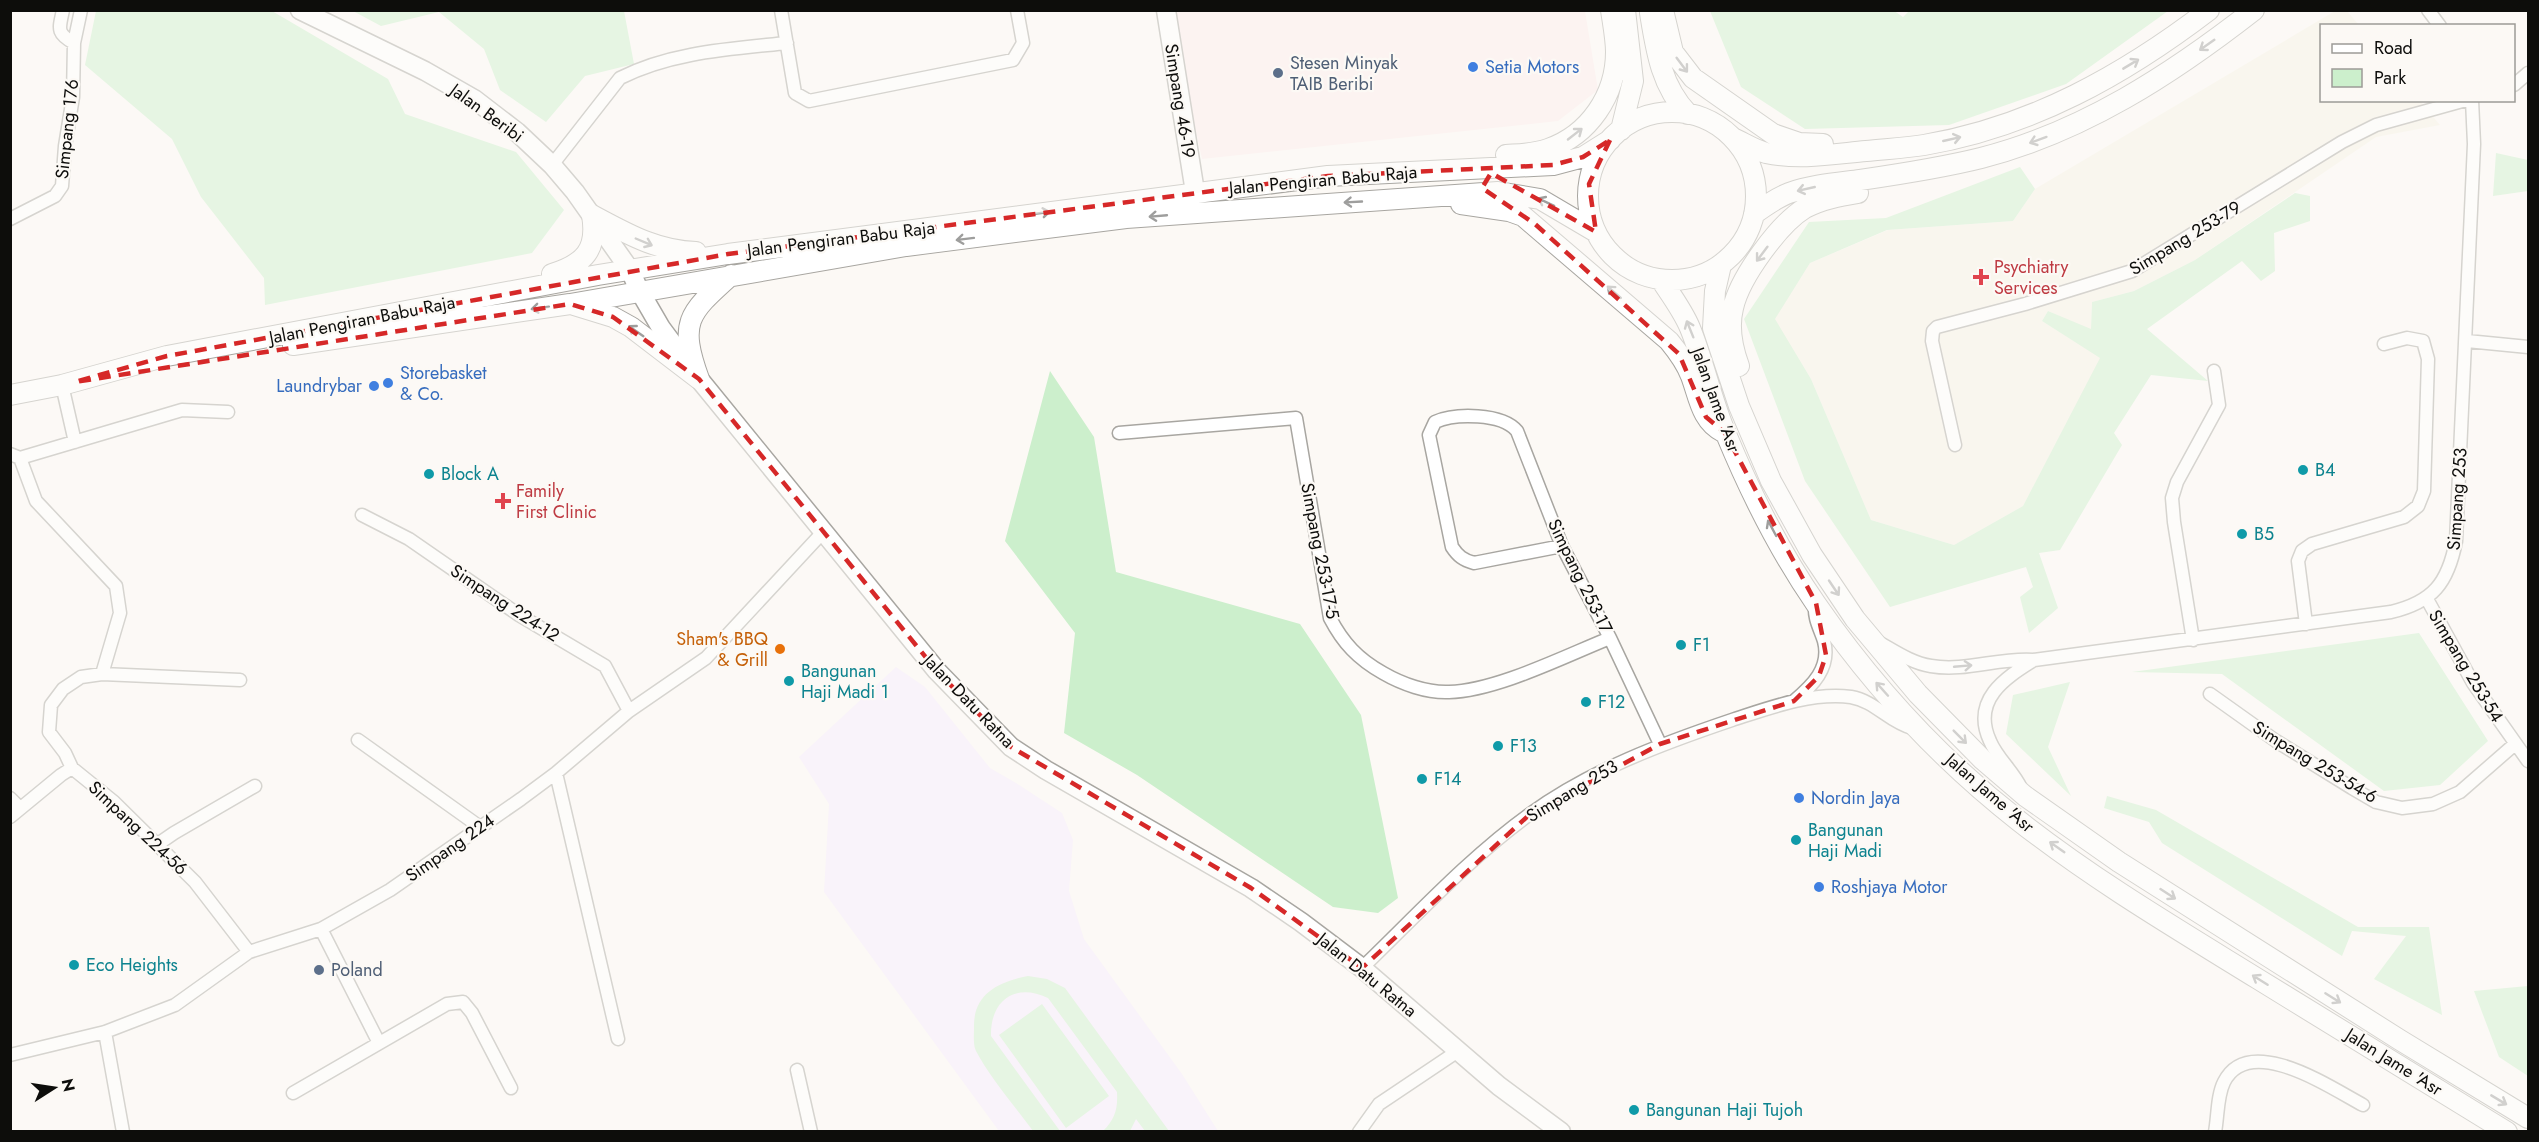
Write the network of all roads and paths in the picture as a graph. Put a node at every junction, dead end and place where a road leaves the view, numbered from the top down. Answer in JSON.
{"nodes":[{"id":1,"x":63,"y":10,"type":"edge"},
{"id":2,"x":81,"y":10,"type":"edge"},
{"id":3,"x":300,"y":10,"type":"edge"},
{"id":4,"x":781,"y":10,"type":"edge"},
{"id":5,"x":1017,"y":10,"type":"edge"},
{"id":6,"x":1166,"y":10,"type":"edge"},
{"id":7,"x":1611,"y":10,"type":"edge"},
{"id":8,"x":1625,"y":10,"type":"edge"},
{"id":9,"x":1650,"y":10,"type":"edge"},
{"id":10,"x":1663,"y":10,"type":"edge"},
{"id":11,"x":2209,"y":10,"type":"edge"},
{"id":12,"x":2254,"y":10,"type":"edge"},
{"id":13,"x":2428,"y":10,"type":"edge"},
{"id":14,"x":2438,"y":24,"type":"edge"},
{"id":15,"x":74,"y":43,"type":"junction"},
{"id":16,"x":787,"y":43,"type":"junction"},
{"id":17,"x":2529,"y":73,"type":"edge"},
{"id":18,"x":2515,"y":84,"type":"edge"},
{"id":19,"x":2459,"y":102,"type":"edge"},
{"id":20,"x":2472,"y":102,"type":"edge"},
{"id":21,"x":1688,"y":114,"type":"junction"},
{"id":22,"x":1615,"y":135,"type":"junction"},
{"id":23,"x":1731,"y":137,"type":"junction"},
{"id":24,"x":1924,"y":145,"type":"junction"},
{"id":25,"x":552,"y":165,"type":"junction"},
{"id":26,"x":1940,"y":169,"type":"junction"},
{"id":27,"x":1418,"y":171,"type":"junction"},
{"id":28,"x":1196,"y":192,"type":"junction"},
{"id":29,"x":1418,"y":199,"type":"junction"},
{"id":30,"x":1754,"y":214,"type":"junction"},
{"id":31,"x":592,"y":215,"type":"junction"},
{"id":32,"x":10,"y":219,"type":"edge"},
{"id":33,"x":1596,"y":232,"type":"junction"},
{"id":34,"x":728,"y":254,"type":"junction"},
{"id":35,"x":1721,"y":265,"type":"junction"},
{"id":36,"x":630,"y":270,"type":"junction"},
{"id":37,"x":731,"y":275,"type":"junction"},
{"id":38,"x":1661,"y":280,"type":"junction"},
{"id":39,"x":639,"y":290,"type":"junction"},
{"id":40,"x":484,"y":297,"type":"junction"},
{"id":41,"x":570,"y":304,"type":"junction"},
{"id":42,"x":2467,"y":341,"type":"junction"},
{"id":43,"x":2384,"y":344,"type":"dead end"},
{"id":44,"x":2529,"y":347,"type":"edge"},
{"id":45,"x":2214,"y":371,"type":"dead end"},
{"id":46,"x":699,"y":379,"type":"junction"},
{"id":47,"x":68,"y":384,"type":"junction"},
{"id":48,"x":10,"y":395,"type":"edge"},
{"id":49,"x":228,"y":412,"type":"dead end"},
{"id":50,"x":1725,"y":433,"type":"junction"},
{"id":51,"x":1119,"y":434,"type":"dead end"},
{"id":52,"x":75,"y":442,"type":"junction"},
{"id":53,"x":1955,"y":445,"type":"dead end"},
{"id":54,"x":1756,"y":446,"type":"junction"},
{"id":55,"x":15,"y":456,"type":"edge"},
{"id":56,"x":362,"y":515,"type":"dead end"},
{"id":57,"x":824,"y":531,"type":"junction"},
{"id":58,"x":1562,"y":546,"type":"junction"},
{"id":59,"x":2427,"y":599,"type":"junction"},
{"id":60,"x":1816,"y":603,"type":"junction"},
{"id":61,"x":2306,"y":624,"type":"junction"},
{"id":62,"x":1870,"y":637,"type":"junction"},
{"id":63,"x":1610,"y":638,"type":"junction"},
{"id":64,"x":2193,"y":640,"type":"junction"},
{"id":65,"x":2034,"y":660,"type":"junction"},
{"id":66,"x":102,"y":674,"type":"junction"},
{"id":67,"x":240,"y":680,"type":"dead end"},
{"id":68,"x":2210,"y":694,"type":"dead end"},
{"id":69,"x":1794,"y":701,"type":"junction"},
{"id":70,"x":629,"y":711,"type":"junction"},
{"id":71,"x":1919,"y":729,"type":"junction"},
{"id":72,"x":358,"y":740,"type":"dead end"},
{"id":73,"x":1660,"y":744,"type":"junction"},
{"id":74,"x":2515,"y":744,"type":"junction"},
{"id":75,"x":2529,"y":761,"type":"edge"},
{"id":76,"x":72,"y":768,"type":"junction"},
{"id":77,"x":556,"y":773,"type":"junction"},
{"id":78,"x":255,"y":786,"type":"dead end"},
{"id":79,"x":2025,"y":796,"type":"junction"},
{"id":80,"x":10,"y":798,"type":"edge"},
{"id":81,"x":15,"y":813,"type":"edge"},
{"id":82,"x":480,"y":827,"type":"junction"},
{"id":83,"x":158,"y":844,"type":"junction"},
{"id":84,"x":321,"y":929,"type":"junction"},
{"id":85,"x":249,"y":952,"type":"junction"},
{"id":86,"x":1362,"y":968,"type":"junction"},
{"id":87,"x":105,"y":1032,"type":"junction"},
{"id":88,"x":618,"y":1040,"type":"dead end"},
{"id":89,"x":380,"y":1043,"type":"junction"},
{"id":90,"x":1458,"y":1051,"type":"junction"},
{"id":91,"x":10,"y":1055,"type":"edge"},
{"id":92,"x":797,"y":1070,"type":"dead end"},
{"id":93,"x":1499,"y":1086,"type":"junction"},
{"id":94,"x":511,"y":1088,"type":"dead end"},
{"id":95,"x":293,"y":1093,"type":"dead end"},
{"id":96,"x":2363,"y":1105,"type":"dead end"},
{"id":97,"x":2529,"y":1118,"type":"edge"},
{"id":98,"x":123,"y":1131,"type":"edge"},
{"id":99,"x":812,"y":1131,"type":"edge"},
{"id":100,"x":1359,"y":1131,"type":"edge"},
{"id":101,"x":1543,"y":1131,"type":"edge"},
{"id":102,"x":1560,"y":1131,"type":"edge"},
{"id":103,"x":2215,"y":1131,"type":"edge"},
{"id":104,"x":2507,"y":1131,"type":"edge"}],
"edges":[{"from":1,"to":15,"type":"street"},
{"from":2,"to":15,"type":"street","name":"Simpang 176"},
{"from":3,"to":25,"type":"main road","name":"Jalan Beribi"},
{"from":4,"to":16,"type":"street"},
{"from":5,"to":16,"type":"street"},
{"from":6,"to":28,"type":"main road","name":"Simpang 46-19"},
{"from":27,"to":7,"type":"main road","one_way":true},
{"from":8,"to":22,"type":"main road"},
{"from":9,"to":21,"type":"main road"},
{"from":10,"to":24,"type":"main road","one_way":true},
{"from":24,"to":11,"type":"main road","one_way":true},
{"from":12,"to":26,"type":"main road","one_way":true},
{"from":13,"to":14,"type":"street"},
{"from":15,"to":32,"type":"street","name":"Simpang 176"},
{"from":16,"to":25,"type":"street"},
{"from":17,"to":18,"type":"street"},
{"from":19,"to":53,"type":"street","name":"Simpang 253-79"},
{"from":20,"to":42,"type":"street","name":"Simpang 253"},
{"from":21,"to":22,"type":"main road"},
{"from":21,"to":23,"type":"main road"},
{"from":22,"to":27,"type":"main road","name":"Jalan Pengiran Babu Raja"},
{"from":22,"to":33,"type":"main road"},
{"from":23,"to":24,"type":"main road"},
{"from":23,"to":30,"type":"main road"},
{"from":25,"to":31,"type":"main road","name":"Jalan Beribi"},
{"from":26,"to":30,"type":"main road","one_way":true},
{"from":26,"to":54,"type":"main road","one_way":true},
{"from":27,"to":28,"type":"main road","name":"Jalan Pengiran Babu Raja"},
{"from":34,"to":28,"type":"main road","name":"Jalan Pengiran Babu Raja","one_way":true},
{"from":33,"to":29,"type":"main road","name":"Jalan Pengiran Babu Raja","one_way":true},
{"from":29,"to":37,"type":"main road","name":"Jalan Pengiran Babu Raja","one_way":true},
{"from":50,"to":29,"type":"main road","one_way":true},
{"from":30,"to":35,"type":"main road"},
{"from":31,"to":34,"type":"main road","one_way":true},
{"from":31,"to":36,"type":"main road","name":"Jalan Beribi"},
{"from":31,"to":40,"type":"main road"},
{"from":33,"to":38,"type":"main road"},
{"from":34,"to":36,"type":"main road","name":"Jalan Pengiran Babu Raja"},
{"from":35,"to":38,"type":"main road"},
{"from":35,"to":54,"type":"main road","name":"Jalan Jame 'Asr"},
{"from":36,"to":39,"type":"main road","name":"Jalan Datu Ratna"},
{"from":36,"to":40,"type":"main road","name":"Jalan Pengiran Babu Raja"},
{"from":37,"to":39,"type":"main road","name":"Jalan Pengiran Babu Raja"},
{"from":37,"to":46,"type":"main road"},
{"from":50,"to":38,"type":"main road","name":"Jalan Jame 'Asr","one_way":true},
{"from":39,"to":41,"type":"main road","name":"Jalan Pengiran Babu Raja"},
{"from":39,"to":46,"type":"main road","name":"Jalan Datu Ratna"},
{"from":40,"to":47,"type":"main road","name":"Jalan Pengiran Babu Raja"},
{"from":46,"to":41,"type":"main road","one_way":true},
{"from":41,"to":47,"type":"main road","name":"Jalan Pengiran Babu Raja","one_way":true},
{"from":42,"to":44,"type":"street"},
{"from":42,"to":59,"type":"street","name":"Simpang 253"},
{"from":43,"to":61,"type":"street"},
{"from":45,"to":64,"type":"street"},
{"from":46,"to":57,"type":"main road","name":"Jalan Datu Ratna"},
{"from":47,"to":48,"type":"main road","name":"Jalan Pengiran Babu Raja"},
{"from":47,"to":52,"type":"street"},
{"from":49,"to":52,"type":"street"},
{"from":60,"to":50,"type":"main road","name":"Jalan Jame 'Asr","one_way":true},
{"from":51,"to":63,"type":"street","name":"Simpang 253-17-5"},
{"from":52,"to":55,"type":"street"},
{"from":54,"to":62,"type":"main road","name":"Jalan Jame 'Asr","one_way":true},
{"from":55,"to":66,"type":"street"},
{"from":56,"to":70,"type":"street","name":"Simpang 224-12"},
{"from":57,"to":70,"type":"street","name":"Simpang 224"},
{"from":57,"to":86,"type":"main road","name":"Jalan Datu Ratna"},
{"from":58,"to":58,"type":"street","name":"Simpang 253-17"},
{"from":58,"to":63,"type":"street","name":"Simpang 253-17"},
{"from":59,"to":61,"type":"street","name":"Simpang 253"},
{"from":59,"to":74,"type":"street","name":"Simpang 253-54"},
{"from":60,"to":69,"type":"street","name":"Simpang 253"},
{"from":71,"to":60,"type":"main road","name":"Jalan Jame 'Asr","one_way":true},
{"from":61,"to":64,"type":"street","name":"Simpang 253"},
{"from":62,"to":65,"type":"street","name":"Simpang 253","one_way":true},
{"from":62,"to":79,"type":"main road","name":"Jalan Jame 'Asr","one_way":true},
{"from":63,"to":73,"type":"street","name":"Simpang 253-17"},
{"from":64,"to":65,"type":"street","name":"Simpang 253"},
{"from":65,"to":79,"type":"street","name":"Simpang 253"},
{"from":66,"to":67,"type":"street"},
{"from":66,"to":76,"type":"street"},
{"from":68,"to":74,"type":"street","name":"Simpang 253-54-6"},
{"from":69,"to":71,"type":"street","name":"Simpang 253"},
{"from":69,"to":73,"type":"street","name":"Simpang 253"},
{"from":70,"to":77,"type":"street","name":"Simpang 224"},
{"from":104,"to":71,"type":"main road","name":"Jalan Jame 'Asr","one_way":true},
{"from":72,"to":82,"type":"street"},
{"from":73,"to":86,"type":"street","name":"Simpang 253"},
{"from":74,"to":75,"type":"street","name":"Simpang 253-54"},
{"from":76,"to":81,"type":"street","name":"Simpang 224-56"},
{"from":76,"to":83,"type":"street","name":"Simpang 224-56"},
{"from":77,"to":82,"type":"street","name":"Simpang 224"},
{"from":77,"to":88,"type":"street"},
{"from":78,"to":83,"type":"street"},
{"from":79,"to":97,"type":"main road","name":"Jalan Jame 'Asr","one_way":true},
{"from":80,"to":81,"type":"street"},
{"from":82,"to":84,"type":"street","name":"Simpang 224"},
{"from":83,"to":85,"type":"street","name":"Simpang 224-56"},
{"from":84,"to":85,"type":"street","name":"Simpang 224"},
{"from":84,"to":89,"type":"street"},
{"from":85,"to":87,"type":"street","name":"Simpang 224"},
{"from":86,"to":90,"type":"main road","name":"Jalan Datu Ratna"},
{"from":87,"to":91,"type":"street","name":"Simpang 224"},
{"from":87,"to":98,"type":"street"},
{"from":89,"to":94,"type":"street"},
{"from":89,"to":95,"type":"street"},
{"from":90,"to":93,"type":"main road","name":"Jalan Datu Ratna"},
{"from":90,"to":100,"type":"street"},
{"from":92,"to":99,"type":"street"},
{"from":93,"to":101,"type":"main road","name":"Jalan Datu Ratna"},
{"from":93,"to":102,"type":"main road","name":"Jalan Datu Ratna"},
{"from":96,"to":103,"type":"street"}]}
